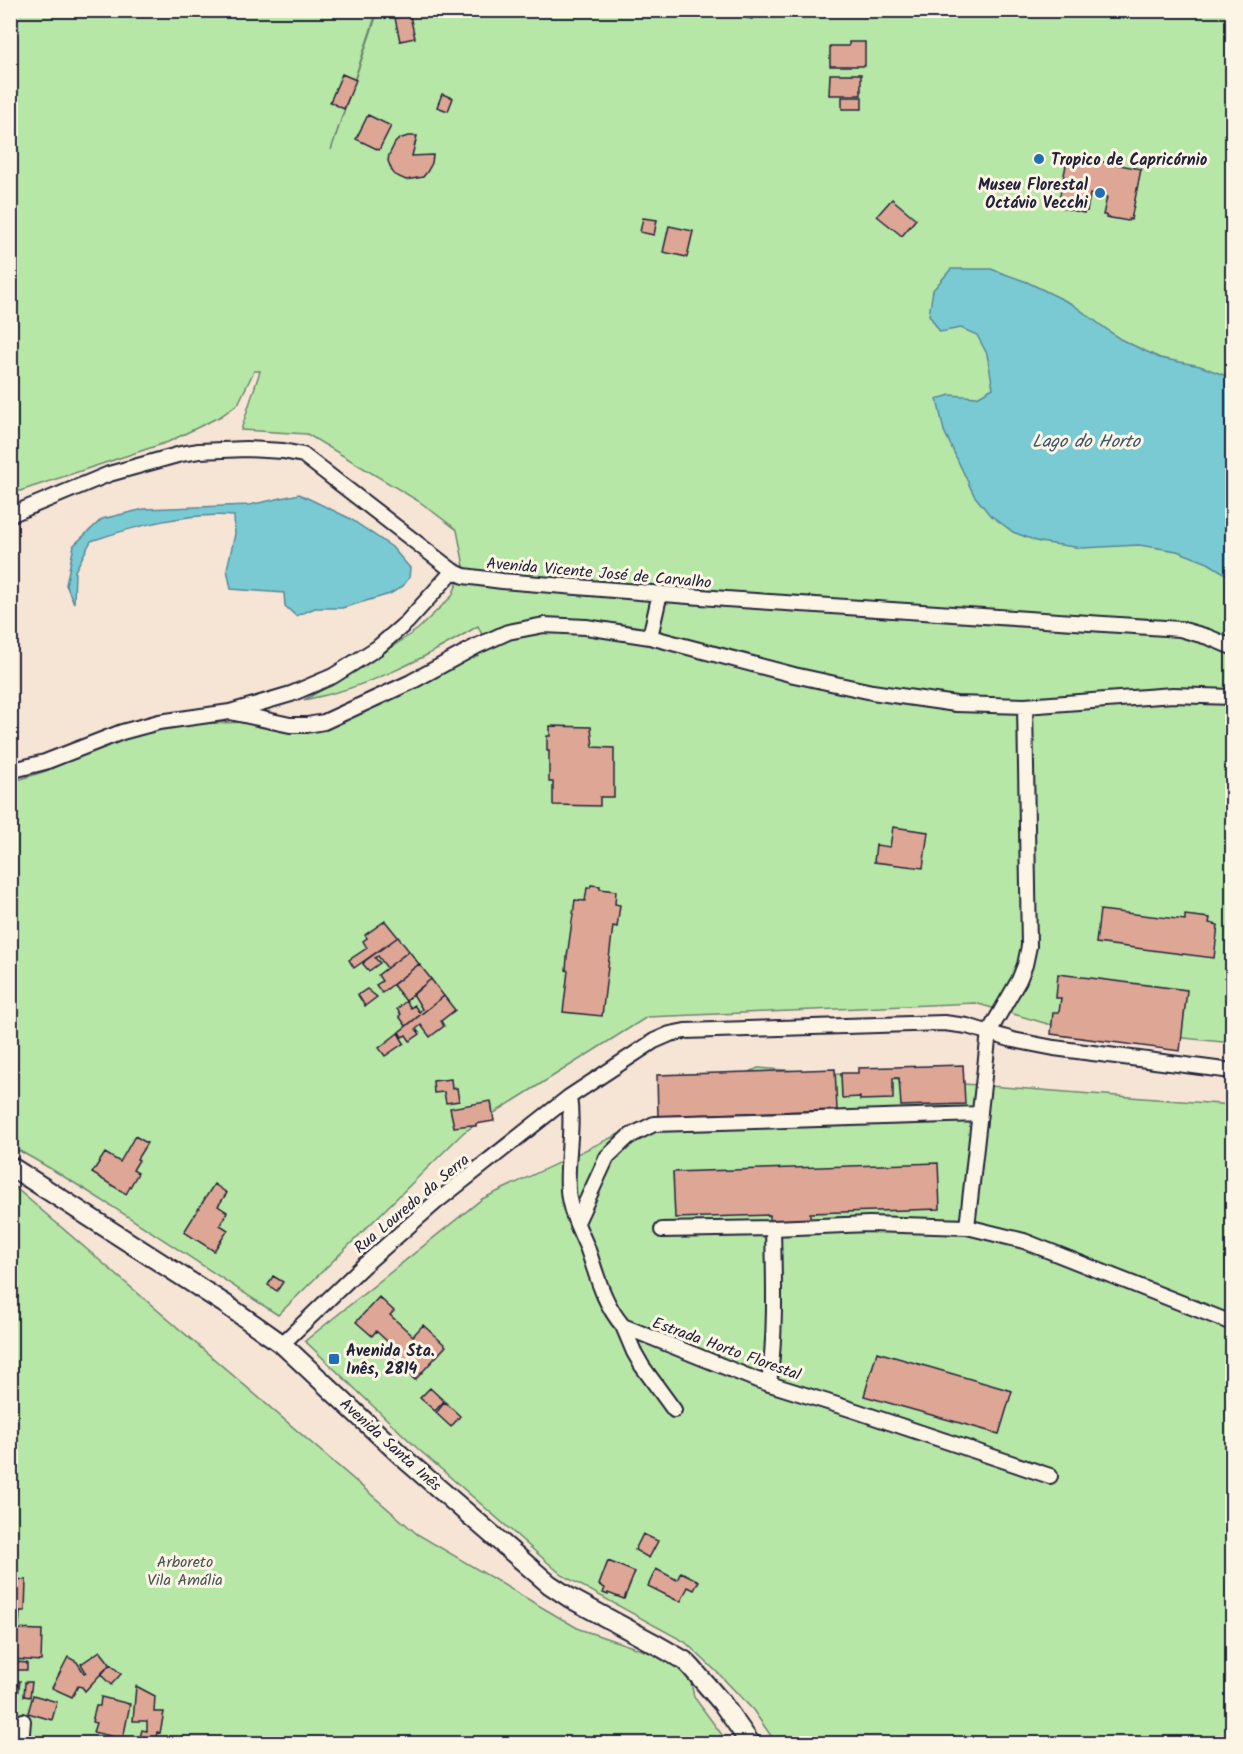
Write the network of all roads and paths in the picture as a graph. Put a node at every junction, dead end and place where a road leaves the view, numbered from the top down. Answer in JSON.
{"nodes":[{"id":1,"x":10,"y":515,"type":"edge"},
{"id":2,"x":453,"y":571,"type":"junction"},
{"id":3,"x":660,"y":593,"type":"junction"},
{"id":4,"x":650,"y":637,"type":"junction"},
{"id":5,"x":1233,"y":648,"type":"edge"},
{"id":6,"x":1233,"y":697,"type":"edge"},
{"id":7,"x":1025,"y":706,"type":"junction"},
{"id":8,"x":224,"y":713,"type":"junction"},
{"id":9,"x":10,"y":771,"type":"edge"},
{"id":10,"x":989,"y":1032,"type":"junction"},
{"id":11,"x":1233,"y":1071,"type":"edge"},
{"id":12,"x":569,"y":1097,"type":"junction"},
{"id":13,"x":980,"y":1114,"type":"junction"},
{"id":14,"x":10,"y":1166,"type":"edge"},
{"id":15,"x":576,"y":1222,"type":"junction"},
{"id":16,"x":967,"y":1227,"type":"junction"},
{"id":17,"x":773,"y":1228,"type":"junction"},
{"id":18,"x":662,"y":1230,"type":"dead end"},
{"id":19,"x":1233,"y":1323,"type":"edge"},
{"id":20,"x":623,"y":1326,"type":"junction"},
{"id":21,"x":282,"y":1344,"type":"junction"},
{"id":22,"x":769,"y":1384,"type":"junction"},
{"id":23,"x":674,"y":1410,"type":"dead end"},
{"id":24,"x":1050,"y":1476,"type":"dead end"},
{"id":25,"x":23,"y":1721,"type":"dead end"},
{"id":26,"x":21,"y":1743,"type":"edge"},
{"id":27,"x":751,"y":1743,"type":"edge"}],
"edges":[{"from":1,"to":2,"type":"street","name":"Avenida Vicente José de Carvalho"},
{"from":2,"to":3,"type":"street","name":"Avenida Vicente José de Carvalho"},
{"from":2,"to":8,"type":"street"},
{"from":3,"to":4,"type":"street"},
{"from":3,"to":5,"type":"street","name":"Avenida Vicente José de Carvalho"},
{"from":4,"to":7,"type":"street"},
{"from":4,"to":8,"type":"street"},
{"from":6,"to":7,"type":"street"},
{"from":7,"to":10,"type":"street"},
{"from":8,"to":9,"type":"street"},
{"from":10,"to":11,"type":"street","name":"Rua Louredo da Serra"},
{"from":10,"to":12,"type":"street","name":"Rua Louredo da Serra"},
{"from":10,"to":13,"type":"street"},
{"from":12,"to":15,"type":"street"},
{"from":12,"to":21,"type":"street","name":"Rua Louredo da Serra"},
{"from":13,"to":15,"type":"street"},
{"from":13,"to":16,"type":"street"},
{"from":14,"to":21,"type":"main road","name":"Avenida Santa Inês"},
{"from":15,"to":20,"type":"street"},
{"from":16,"to":17,"type":"street"},
{"from":16,"to":19,"type":"street"},
{"from":17,"to":18,"type":"street"},
{"from":17,"to":22,"type":"street"},
{"from":20,"to":22,"type":"street","name":"Estrada Horto Florestal"},
{"from":20,"to":23,"type":"street"},
{"from":21,"to":27,"type":"main road","name":"Avenida Santa Inês"},
{"from":22,"to":24,"type":"street","name":"Estrada Horto Florestal"},
{"from":25,"to":26,"type":"street"}]}
